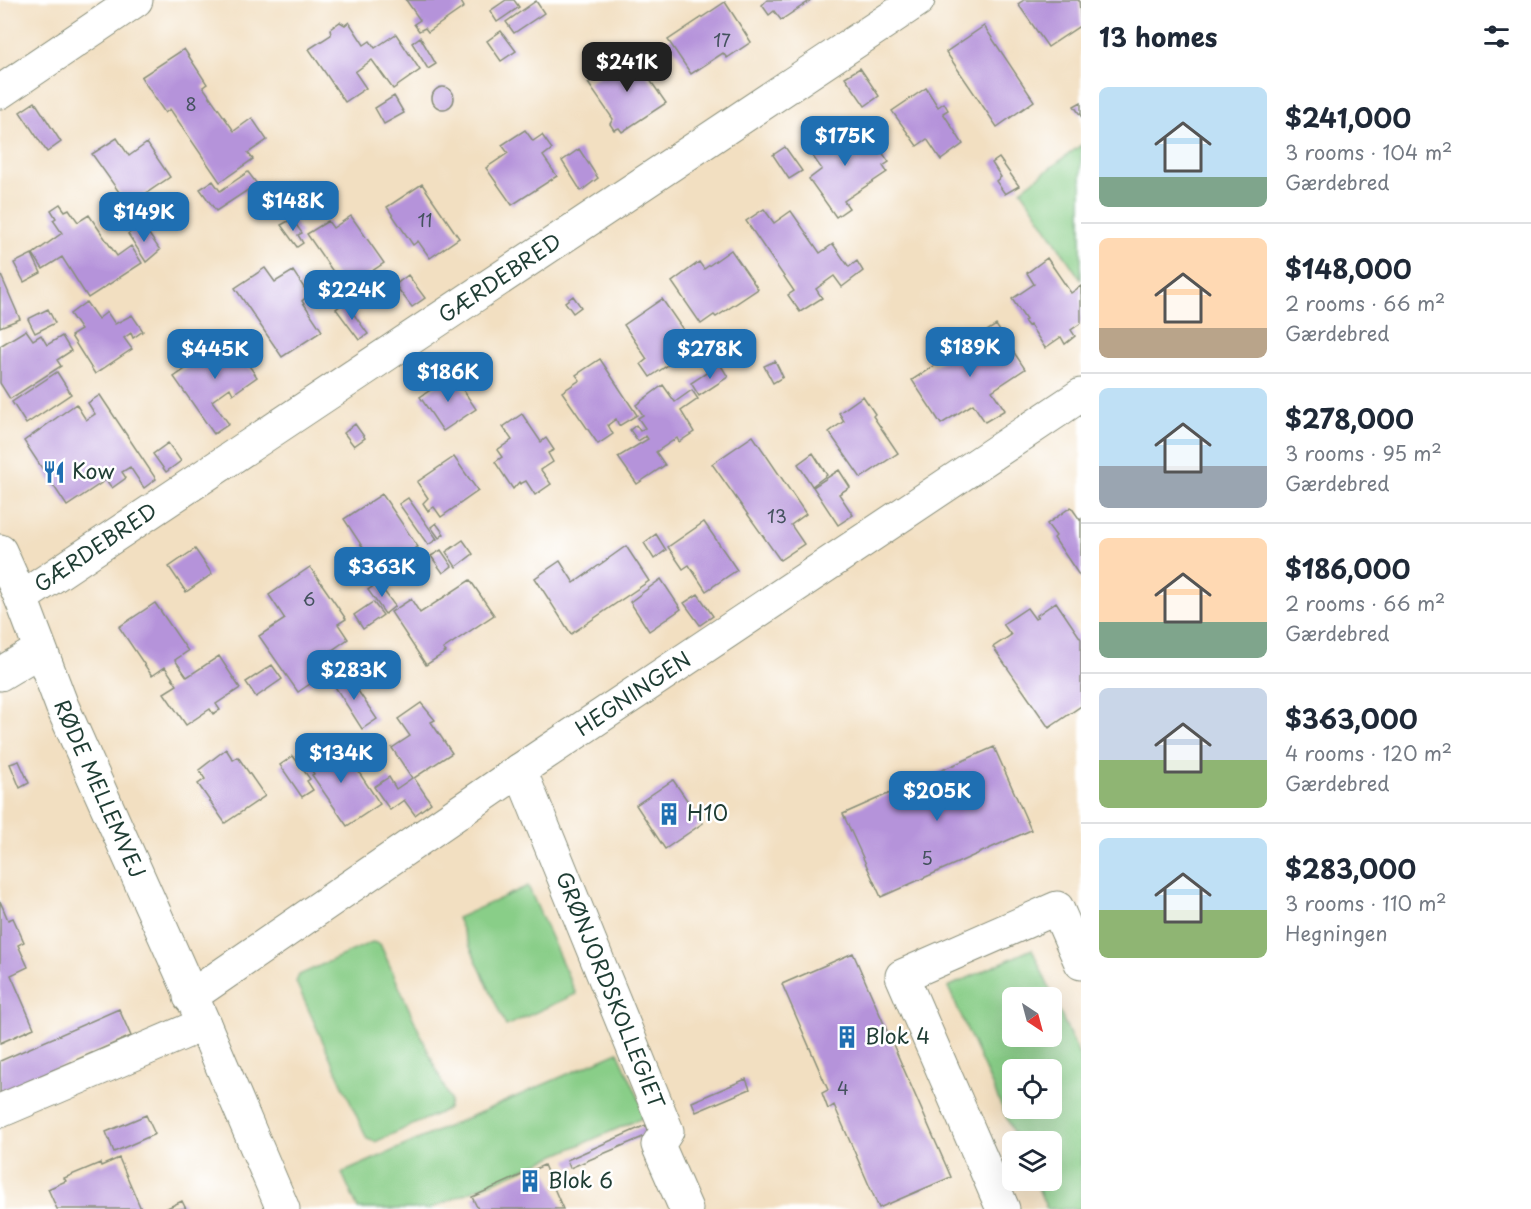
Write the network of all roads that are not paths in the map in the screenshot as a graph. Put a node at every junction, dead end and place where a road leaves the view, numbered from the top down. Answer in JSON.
{"nodes":[{"id":1,"x":136,"y":0,"type":"edge"},
{"id":2,"x":918,"y":0,"type":"edge"},
{"id":3,"x":0,"y":92,"type":"edge"},
{"id":4,"x":1081,"y":395,"type":"edge"},
{"id":5,"x":0,"y":551,"type":"edge"},
{"id":6,"x":21,"y":598,"type":"junction"},
{"id":7,"x":40,"y":650,"type":"junction"},
{"id":8,"x":0,"y":674,"type":"edge"},
{"id":9,"x":520,"y":770,"type":"junction"},
{"id":10,"x":1081,"y":963,"type":"edge"},
{"id":11,"x":197,"y":1011,"type":"junction"},
{"id":12,"x":0,"y":1111,"type":"edge"},
{"id":13,"x":283,"y":1209,"type":"edge"},
{"id":14,"x":686,"y":1209,"type":"edge"},
{"id":15,"x":1003,"y":1209,"type":"edge"}],
"edges":[{"from":1,"to":3,"type":"street"},
{"from":2,"to":6,"type":"street","name":"GÆRDEBRED"},
{"from":4,"to":9,"type":"street","name":"HEGNINGEN"},
{"from":5,"to":6,"type":"street","name":"RØDE MELLEMVEJ"},
{"from":6,"to":7,"type":"street","name":"RØDE MELLEMVEJ"},
{"from":7,"to":8,"type":"street"},
{"from":7,"to":11,"type":"street","name":"RØDE MELLEMVEJ"},
{"from":9,"to":11,"type":"street","name":"HEGNINGEN"},
{"from":9,"to":14,"type":"street","name":"GRØNJORDSKOLLEGIET"},
{"from":10,"to":15,"type":"street"},
{"from":11,"to":12,"type":"street"},
{"from":11,"to":13,"type":"street","name":"RØDE MELLEMVEJ"}]}
